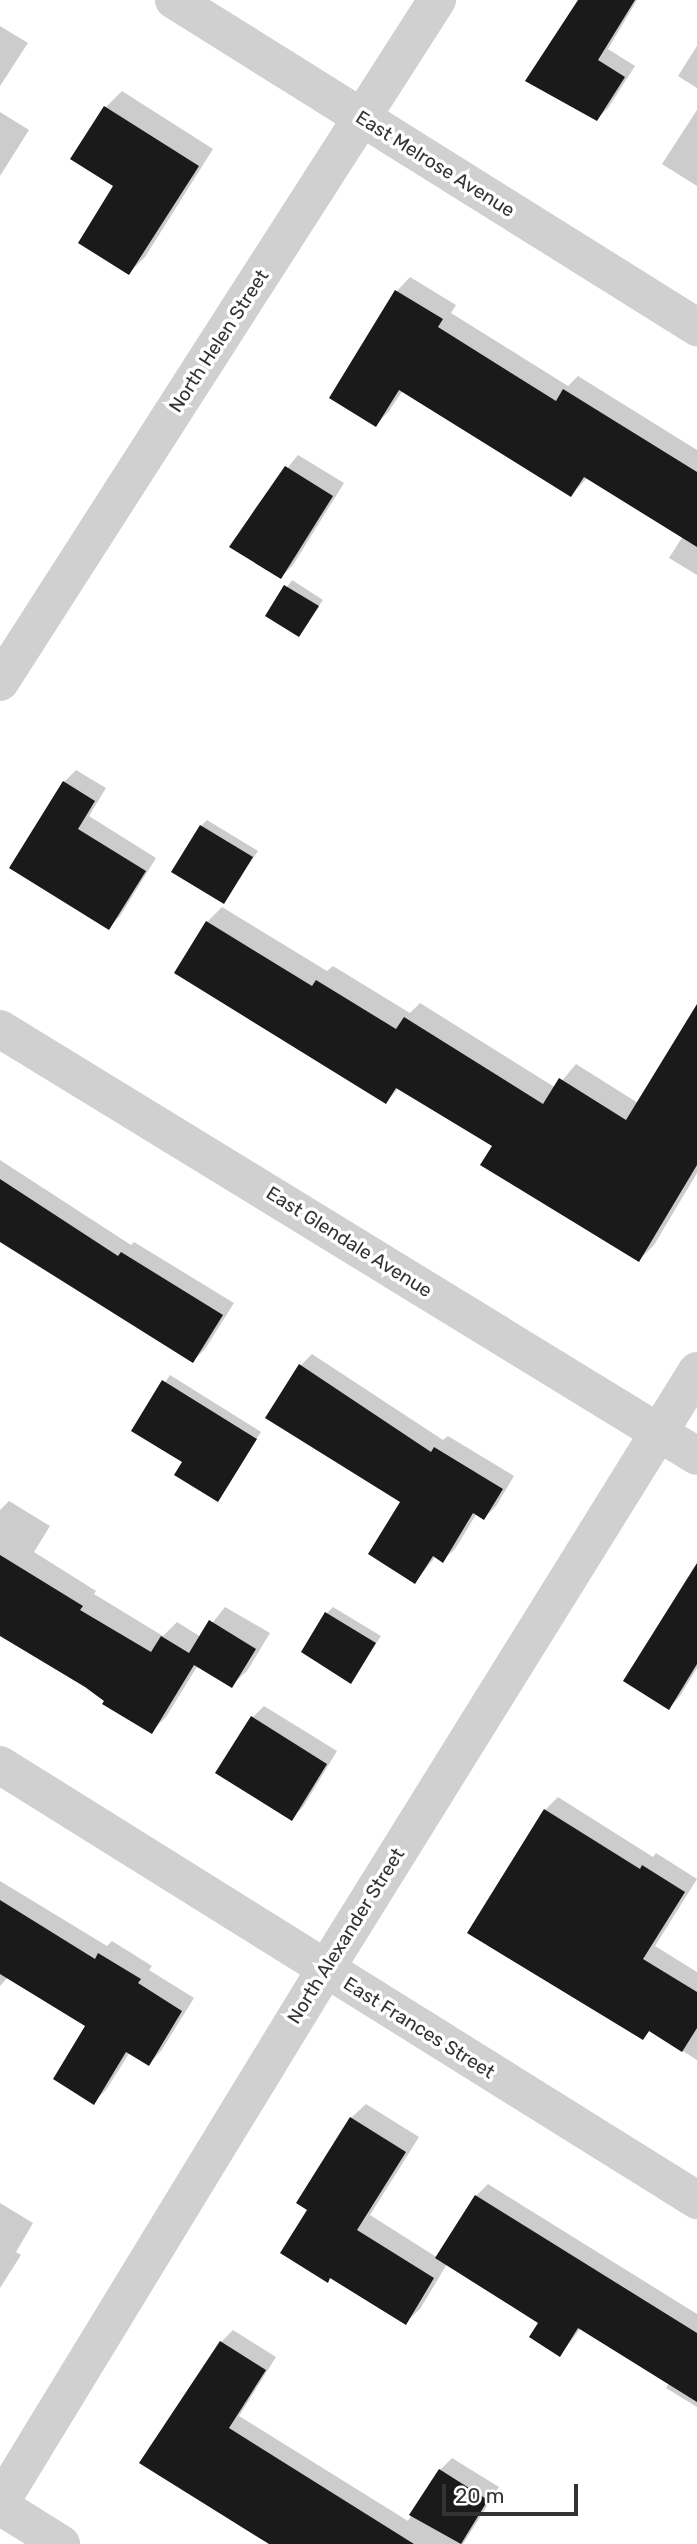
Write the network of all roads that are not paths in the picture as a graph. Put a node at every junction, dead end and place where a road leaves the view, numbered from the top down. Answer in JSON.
{"nodes":[{"id":1,"x":173,"y":0,"type":"edge"},
{"id":2,"x":437,"y":0,"type":"edge"},
{"id":3,"x":361,"y":118,"type":"junction"},
{"id":4,"x":697,"y":327,"type":"edge"},
{"id":5,"x":0,"y":682,"type":"edge"},
{"id":6,"x":0,"y":1029,"type":"edge"},
{"id":7,"x":697,"y":1371,"type":"edge"},
{"id":8,"x":658,"y":1432,"type":"junction"},
{"id":9,"x":697,"y":1456,"type":"edge"},
{"id":10,"x":0,"y":1765,"type":"edge"},
{"id":11,"x":325,"y":1970,"type":"junction"},
{"id":12,"x":697,"y":2200,"type":"edge"},
{"id":13,"x":0,"y":2505,"type":"edge"},
{"id":14,"x":61,"y":2544,"type":"edge"}],
"edges":[{"from":1,"to":3,"type":"street","name":"East Melrose Avenue"},
{"from":2,"to":3,"type":"street","name":"North Helen Street"},
{"from":3,"to":4,"type":"street","name":"East Melrose Avenue"},
{"from":3,"to":5,"type":"street","name":"North Helen Street"},
{"from":6,"to":8,"type":"street","name":"East Glendale Avenue"},
{"from":7,"to":8,"type":"street","name":"North Alexander Street"},
{"from":8,"to":9,"type":"street","name":"East Glendale Avenue"},
{"from":8,"to":11,"type":"street","name":"North Alexander Street"},
{"from":10,"to":11,"type":"street","name":"East Frances Street"},
{"from":11,"to":12,"type":"street","name":"East Frances Street"},
{"from":11,"to":13,"type":"street","name":"North Alexander Street"},
{"from":13,"to":14,"type":"street"}]}
